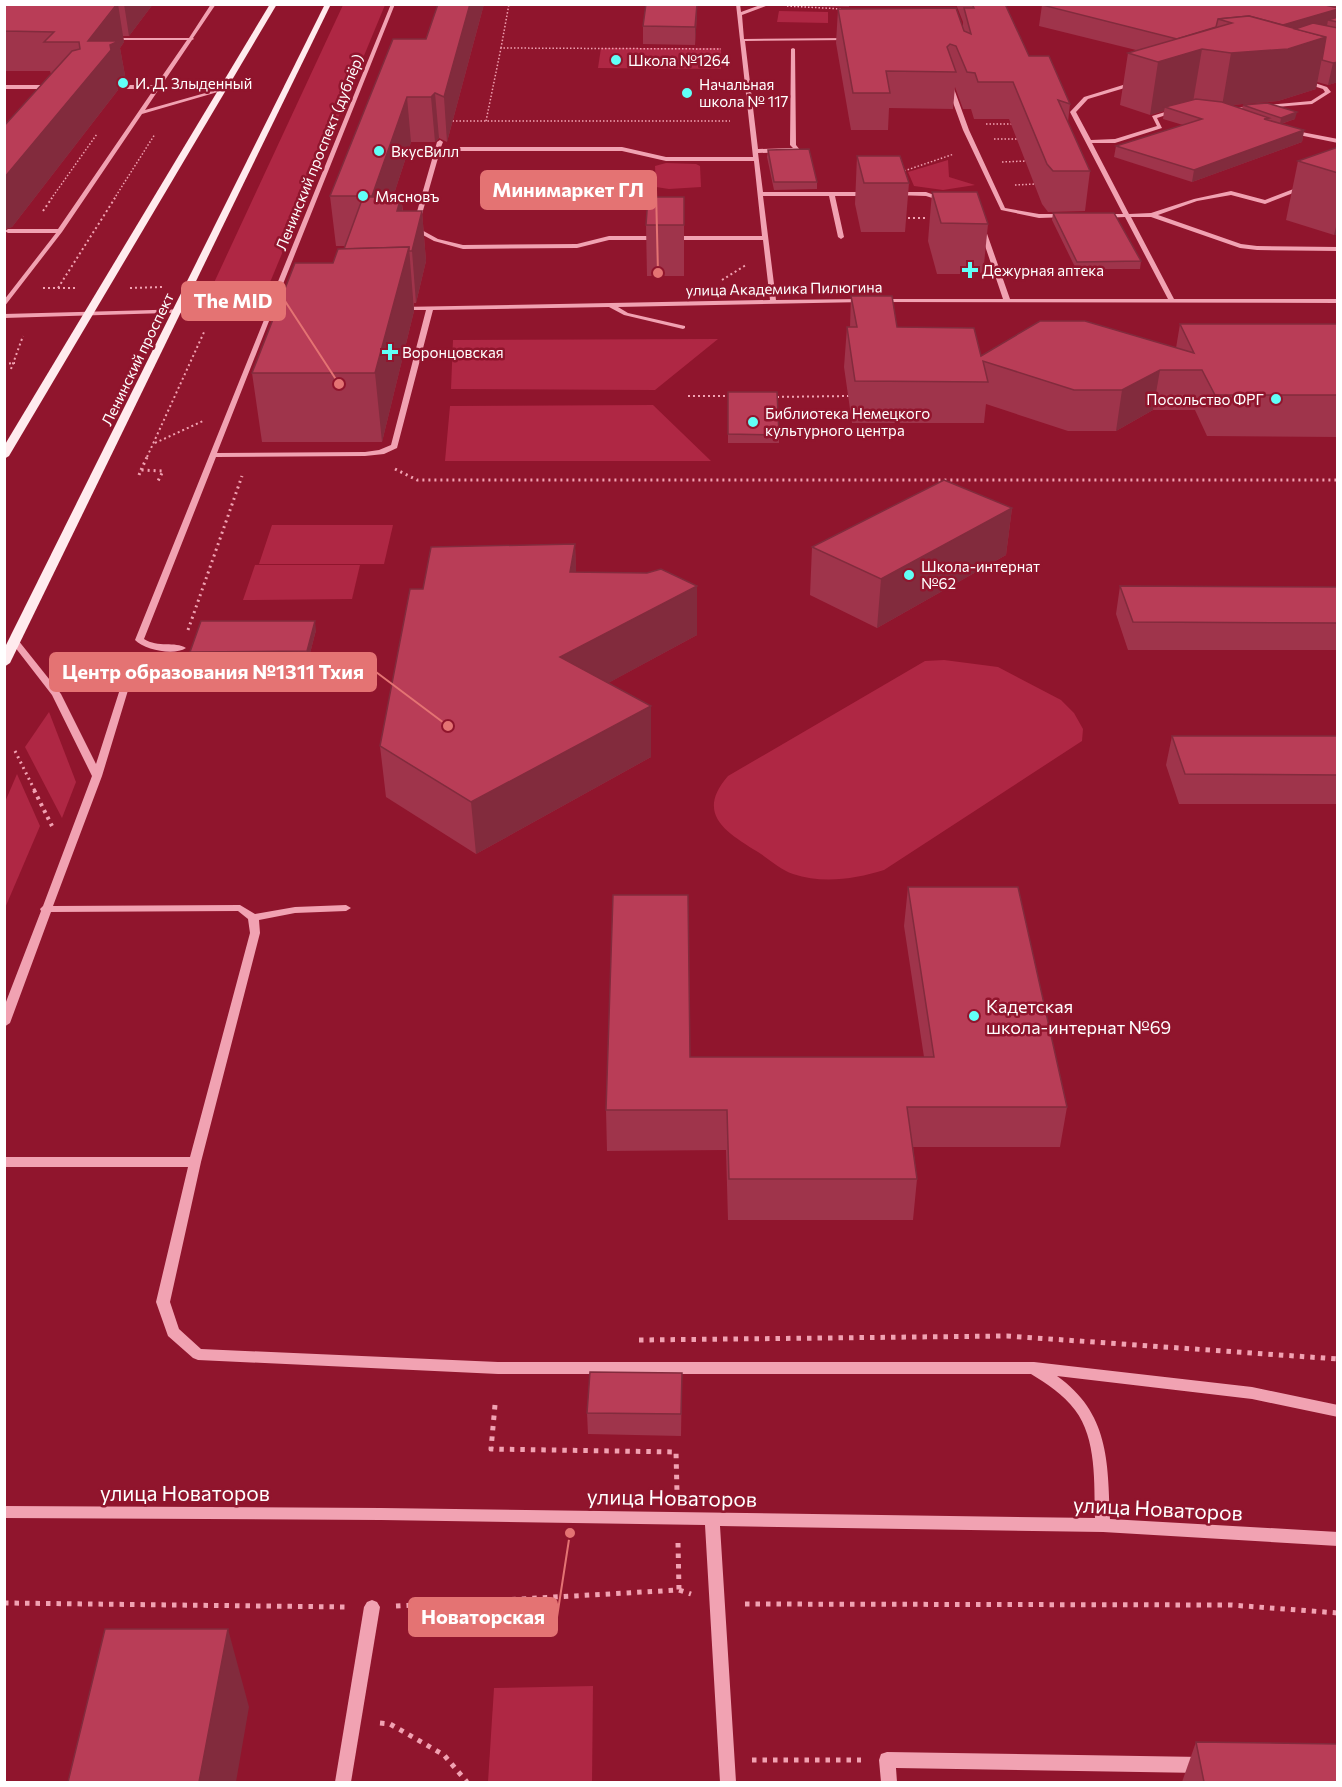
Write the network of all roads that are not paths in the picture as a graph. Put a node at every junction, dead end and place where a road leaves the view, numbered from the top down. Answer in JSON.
{"nodes":[{"id":1,"x":214,"y":4,"type":"edge"},
{"id":2,"x":274,"y":4,"type":"edge"},
{"id":3,"x":328,"y":4,"type":"edge"},
{"id":4,"x":393,"y":4,"type":"edge"},
{"id":5,"x":738,"y":4,"type":"edge"},
{"id":6,"x":769,"y":4,"type":"edge"},
{"id":7,"x":739,"y":14,"type":"junction"},
{"id":8,"x":105,"y":39,"type":"edge"},
{"id":9,"x":192,"y":39,"type":"junction"},
{"id":10,"x":860,"y":39,"type":"edge"},
{"id":11,"x":742,"y":40,"type":"junction"},
{"id":12,"x":793,"y":49,"type":"dead end"},
{"id":13,"x":1149,"y":80,"type":"edge"},
{"id":14,"x":1300,"y":80,"type":"edge"},
{"id":15,"x":948,"y":83,"type":"edge"},
{"id":16,"x":4,"y":87,"type":"edge"},
{"id":17,"x":121,"y":87,"type":"dead end"},
{"id":18,"x":161,"y":87,"type":"junction"},
{"id":19,"x":225,"y":89,"type":"junction"},
{"id":20,"x":54,"y":95,"type":"edge"},
{"id":21,"x":1184,"y":109,"type":"edge"},
{"id":22,"x":139,"y":113,"type":"junction"},
{"id":23,"x":1243,"y":117,"type":"edge"},
{"id":24,"x":1287,"y":131,"type":"edge"},
{"id":25,"x":1331,"y":133,"type":"dead end"},
{"id":26,"x":1320,"y":136,"type":"junction"},
{"id":27,"x":1338,"y":141,"type":"edge"},
{"id":28,"x":1088,"y":142,"type":"junction"},
{"id":29,"x":755,"y":152,"type":"junction"},
{"id":30,"x":756,"y":159,"type":"junction"},
{"id":31,"x":1317,"y":182,"type":"dead end"},
{"id":32,"x":760,"y":194,"type":"junction"},
{"id":33,"x":832,"y":194,"type":"junction"},
{"id":34,"x":879,"y":194,"type":"edge"},
{"id":35,"x":891,"y":194,"type":"edge"},
{"id":36,"x":950,"y":208,"type":"edge"},
{"id":37,"x":1152,"y":215,"type":"junction"},
{"id":38,"x":1072,"y":216,"type":"edge"},
{"id":39,"x":1094,"y":216,"type":"edge"},
{"id":40,"x":1127,"y":216,"type":"junction"},
{"id":41,"x":973,"y":223,"type":"edge"},
{"id":42,"x":8,"y":231,"type":"dead end"},
{"id":43,"x":60,"y":231,"type":"junction"},
{"id":44,"x":842,"y":237,"type":"dead end"},
{"id":45,"x":765,"y":238,"type":"junction"},
{"id":46,"x":1338,"y":249,"type":"edge"},
{"id":47,"x":773,"y":301,"type":"junction"},
{"id":48,"x":1007,"y":301,"type":"junction"},
{"id":49,"x":1172,"y":301,"type":"junction"},
{"id":50,"x":1338,"y":301,"type":"edge"},
{"id":51,"x":609,"y":304,"type":"junction"},
{"id":52,"x":4,"y":307,"type":"edge"},
{"id":53,"x":298,"y":308,"type":"edge"},
{"id":54,"x":394,"y":308,"type":"edge"},
{"id":55,"x":430,"y":308,"type":"junction"},
{"id":56,"x":178,"y":310,"type":"junction"},
{"id":57,"x":268,"y":312,"type":"junction"},
{"id":58,"x":88,"y":313,"type":"junction"},
{"id":59,"x":4,"y":316,"type":"edge"},
{"id":60,"x":683,"y":327,"type":"dead end"},
{"id":61,"x":213,"y":454,"type":"junction"},
{"id":62,"x":4,"y":456,"type":"edge"},
{"id":63,"x":15,"y":642,"type":"junction"},
{"id":64,"x":182,"y":648,"type":"road end"},
{"id":65,"x":4,"y":663,"type":"edge"},
{"id":66,"x":132,"y":664,"type":"dead end"},
{"id":67,"x":97,"y":776,"type":"junction"},
{"id":68,"x":346,"y":908,"type":"dead end"},
{"id":69,"x":45,"y":909,"type":"junction"},
{"id":70,"x":253,"y":918,"type":"junction"},
{"id":71,"x":4,"y":1023,"type":"edge"},
{"id":72,"x":4,"y":1162,"type":"edge"},
{"id":73,"x":195,"y":1162,"type":"junction"},
{"id":74,"x":1033,"y":1368,"type":"junction"},
{"id":75,"x":1338,"y":1411,"type":"edge"},
{"id":76,"x":4,"y":1512,"type":"edge"},
{"id":77,"x":712,"y":1518,"type":"junction"},
{"id":78,"x":1103,"y":1525,"type":"junction"},
{"id":79,"x":1338,"y":1539,"type":"edge"},
{"id":80,"x":372,"y":1607,"type":"road end"},
{"id":81,"x":1219,"y":1765,"type":"edge"},
{"id":82,"x":343,"y":1782,"type":"edge"},
{"id":83,"x":728,"y":1782,"type":"edge"},
{"id":84,"x":889,"y":1782,"type":"edge"}],
"edges":[{"from":1,"to":9,"type":"street"},
{"from":2,"to":19,"type":"main road"},
{"from":3,"to":56,"type":"main road","name":"Ленинский проспект"},
{"from":4,"to":57,"type":"street","name":"Ленинский проспект (дублёр)"},
{"from":5,"to":7,"type":"street"},
{"from":6,"to":7,"type":"street"},
{"from":7,"to":11,"type":"street"},
{"from":8,"to":9,"type":"street"},
{"from":9,"to":18,"type":"street"},
{"from":10,"to":11,"type":"street"},
{"from":11,"to":29,"type":"street"},
{"from":12,"to":29,"type":"street"},
{"from":13,"to":28,"type":"street"},
{"from":14,"to":23,"type":"street"},
{"from":15,"to":38,"type":"street"},
{"from":16,"to":20,"type":"street"},
{"from":17,"to":18,"type":"street"},
{"from":18,"to":22,"type":"street"},
{"from":19,"to":22,"type":"street"},
{"from":19,"to":58,"type":"main road"},
{"from":21,"to":28,"type":"street"},
{"from":22,"to":43,"type":"street"},
{"from":24,"to":26,"type":"street"},
{"from":25,"to":26,"type":"street"},
{"from":26,"to":27,"type":"street"},
{"from":28,"to":40,"type":"street"},
{"from":29,"to":30,"type":"street"},
{"from":30,"to":32,"type":"street"},
{"from":30,"to":45,"type":"street"},
{"from":31,"to":37,"type":"street"},
{"from":32,"to":33,"type":"street"},
{"from":32,"to":45,"type":"street"},
{"from":33,"to":34,"type":"street"},
{"from":33,"to":44,"type":"street"},
{"from":35,"to":36,"type":"street"},
{"from":37,"to":40,"type":"street"},
{"from":37,"to":46,"type":"street"},
{"from":39,"to":40,"type":"street"},
{"from":40,"to":49,"type":"street"},
{"from":41,"to":48,"type":"street"},
{"from":42,"to":43,"type":"street"},
{"from":43,"to":52,"type":"street"},
{"from":45,"to":47,"type":"street"},
{"from":47,"to":48,"type":"street","name":"улица Академика Пилюгина"},
{"from":47,"to":51,"type":"street","name":"улица Академика Пилюгина"},
{"from":48,"to":49,"type":"street","name":"улица Академика Пилюгина"},
{"from":49,"to":50,"type":"street","name":"улица Академика Пилюгина"},
{"from":51,"to":55,"type":"street","name":"улица Академика Пилюгина"},
{"from":51,"to":60,"type":"street"},
{"from":52,"to":58,"type":"street"},
{"from":53,"to":57,"type":"street"},
{"from":54,"to":55,"type":"street","name":"улица Академика Пилюгина"},
{"from":55,"to":61,"type":"street"},
{"from":56,"to":57,"type":"street"},
{"from":56,"to":58,"type":"street"},
{"from":56,"to":63,"type":"main road","name":"Ленинский проспект"},
{"from":57,"to":61,"type":"street","name":"Ленинский проспект (дублёр)"},
{"from":58,"to":59,"type":"street"},
{"from":58,"to":62,"type":"main road"},
{"from":61,"to":64,"type":"street","name":"Ленинский проспект (дублёр)"},
{"from":63,"to":65,"type":"main road","name":"Ленинский проспект"},
{"from":63,"to":67,"type":"street"},
{"from":66,"to":67,"type":"street"},
{"from":67,"to":69,"type":"street"},
{"from":68,"to":70,"type":"street"},
{"from":69,"to":70,"type":"street"},
{"from":69,"to":71,"type":"street"},
{"from":70,"to":73,"type":"street"},
{"from":72,"to":73,"type":"street"},
{"from":73,"to":74,"type":"street"},
{"from":74,"to":75,"type":"street"},
{"from":74,"to":78,"type":"street"},
{"from":76,"to":77,"type":"street","name":"улица Новаторов"},
{"from":77,"to":78,"type":"street","name":"улица Новаторов"},
{"from":77,"to":83,"type":"street"},
{"from":78,"to":79,"type":"street","name":"улица Новаторов"},
{"from":80,"to":82,"type":"street"},
{"from":81,"to":84,"type":"street"}]}
